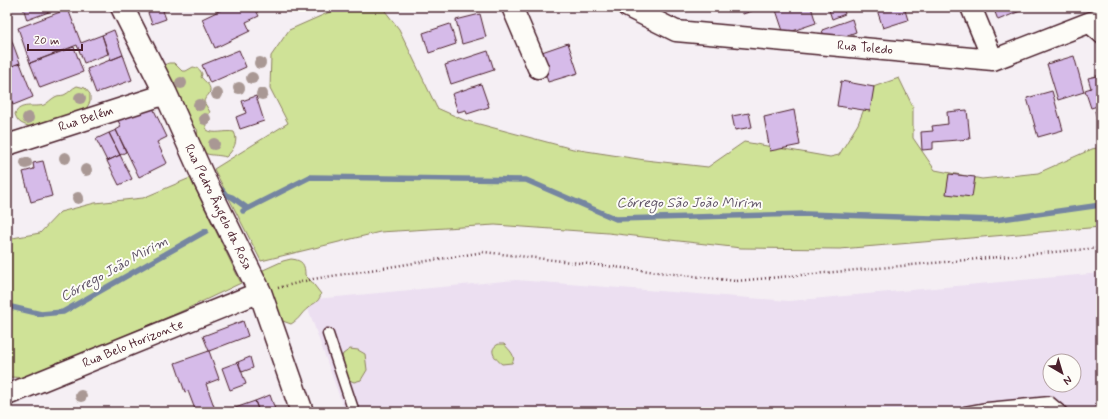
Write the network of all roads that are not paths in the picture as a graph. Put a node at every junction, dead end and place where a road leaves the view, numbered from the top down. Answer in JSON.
{"nodes":[{"id":1,"x":122,"y":7,"type":"edge"},
{"id":2,"x":512,"y":7,"type":"edge"},
{"id":3,"x":628,"y":7,"type":"edge"},
{"id":4,"x":971,"y":7,"type":"edge"},
{"id":5,"x":1093,"y":22,"type":"edge"},
{"id":6,"x":1101,"y":39,"type":"edge"},
{"id":7,"x":993,"y":60,"type":"junction"},
{"id":8,"x":538,"y":68,"type":"dead end"},
{"id":9,"x":166,"y":94,"type":"junction"},
{"id":10,"x":7,"y":145,"type":"edge"},
{"id":11,"x":260,"y":292,"type":"junction"},
{"id":12,"x":328,"y":334,"type":"dead end"},
{"id":13,"x":7,"y":395,"type":"edge"},
{"id":14,"x":302,"y":412,"type":"edge"},
{"id":15,"x":354,"y":412,"type":"edge"},
{"id":16,"x":965,"y":412,"type":"edge"},
{"id":17,"x":1062,"y":412,"type":"edge"}],
"edges":[{"from":1,"to":9,"type":"main road","name":"Rua Pedro Ângelo da Rosa"},
{"from":2,"to":8,"type":"street"},
{"from":3,"to":7,"type":"street","name":"Rua Toledo"},
{"from":4,"to":7,"type":"street"},
{"from":5,"to":6,"type":"lane"},
{"from":5,"to":7,"type":"street","name":"Rua Toledo"},
{"from":9,"to":10,"type":"street","name":"Rua Belém"},
{"from":9,"to":11,"type":"main road","name":"Rua Pedro Ângelo da Rosa"},
{"from":11,"to":13,"type":"street","name":"Rua Belo Horizonte"},
{"from":11,"to":14,"type":"main road","name":"Rua Pedro Ângelo da Rosa"},
{"from":12,"to":15,"type":"lane"},
{"from":16,"to":17,"type":"lane"}]}
